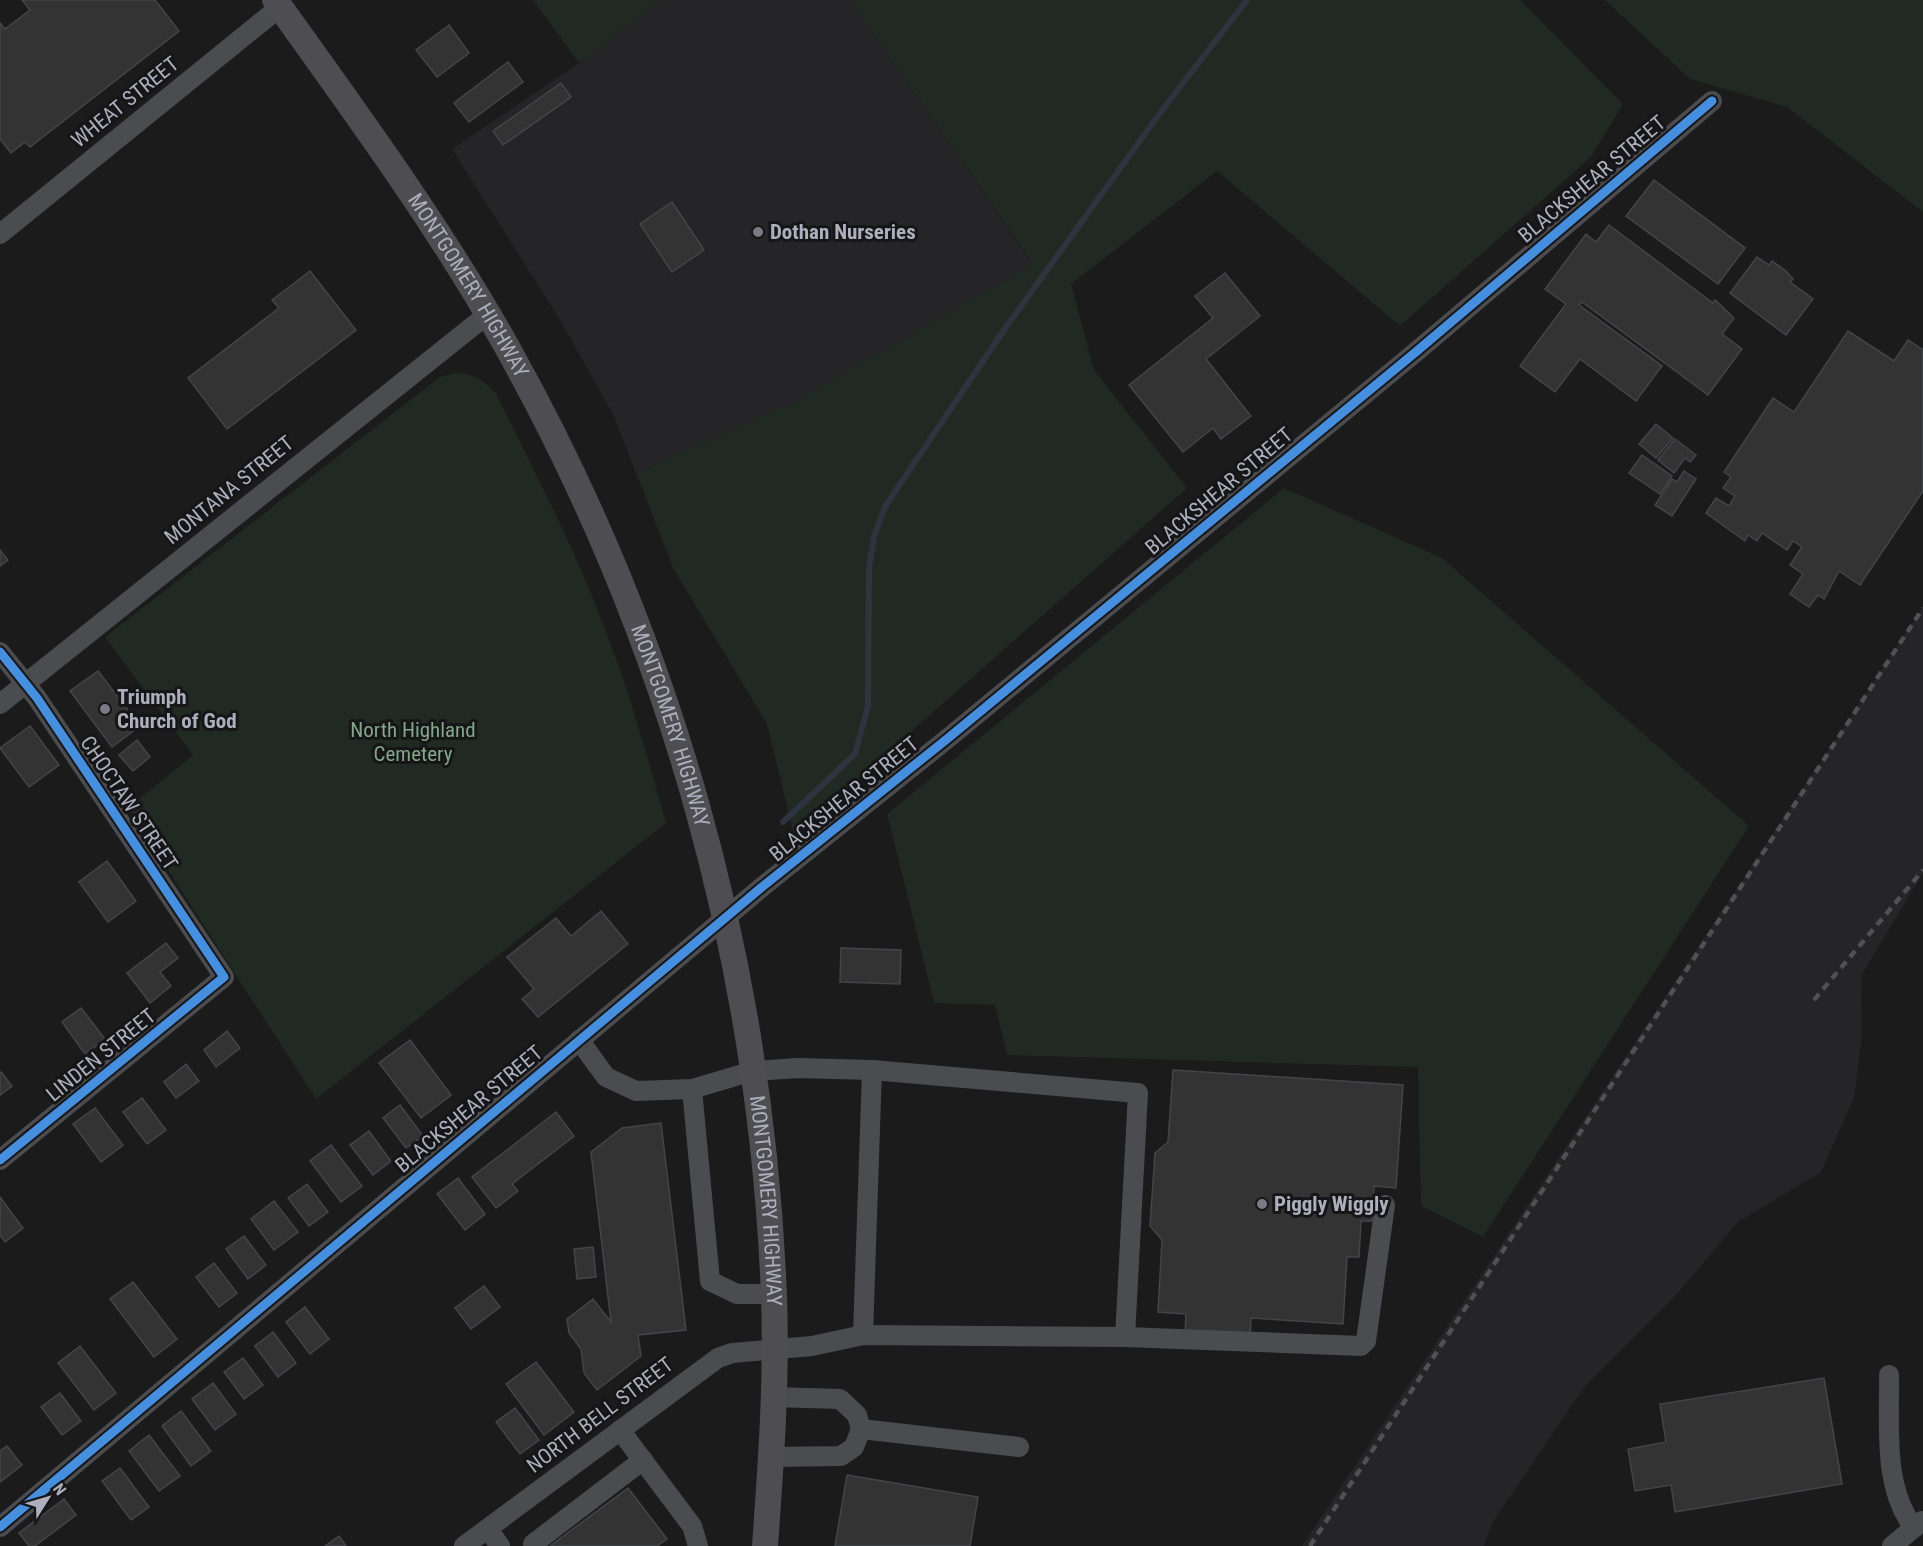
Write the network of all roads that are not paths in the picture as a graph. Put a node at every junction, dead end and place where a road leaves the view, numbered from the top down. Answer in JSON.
{"nodes":[{"id":1,"x":278,"y":4,"type":"edge"},
{"id":2,"x":1712,"y":100,"type":"dead end"},
{"id":3,"x":0,"y":234,"type":"edge"},
{"id":4,"x":488,"y":314,"type":"junction"},
{"id":5,"x":0,"y":652,"type":"edge"},
{"id":6,"x":25,"y":684,"type":"junction"},
{"id":7,"x":0,"y":704,"type":"edge"},
{"id":8,"x":727,"y":917,"type":"junction"},
{"id":9,"x":224,"y":977,"type":"joint"},
{"id":10,"x":579,"y":1040,"type":"junction"},
{"id":11,"x":872,"y":1070,"type":"junction"},
{"id":12,"x":753,"y":1071,"type":"junction"},
{"id":13,"x":692,"y":1089,"type":"junction"},
{"id":14,"x":0,"y":1160,"type":"edge"},
{"id":15,"x":1384,"y":1205,"type":"dead end"},
{"id":16,"x":774,"y":1294,"type":"junction"},
{"id":17,"x":863,"y":1335,"type":"junction"},
{"id":18,"x":1125,"y":1337,"type":"junction"},
{"id":19,"x":775,"y":1348,"type":"junction"},
{"id":20,"x":1889,"y":1375,"type":"dead end"},
{"id":21,"x":774,"y":1397,"type":"junction"},
{"id":22,"x":861,"y":1429,"type":"junction"},
{"id":23,"x":620,"y":1430,"type":"junction"},
{"id":24,"x":1019,"y":1448,"type":"dead end"},
{"id":25,"x":771,"y":1457,"type":"junction"},
{"id":26,"x":643,"y":1460,"type":"junction"},
{"id":27,"x":1918,"y":1524,"type":"edge"},
{"id":28,"x":0,"y":1527,"type":"edge"},
{"id":29,"x":488,"y":1529,"type":"junction"},
{"id":30,"x":533,"y":1544,"type":"dead end"},
{"id":31,"x":464,"y":1546,"type":"edge"},
{"id":32,"x":500,"y":1546,"type":"edge"},
{"id":33,"x":698,"y":1546,"type":"edge"},
{"id":34,"x":765,"y":1546,"type":"edge"},
{"id":35,"x":1892,"y":1546,"type":"edge"}],
"edges":[{"from":1,"to":3,"type":"street","name":"WHEAT STREET"},
{"from":1,"to":4,"type":"main road","name":"MONTGOMERY HIGHWAY"},
{"from":2,"to":8,"type":"street","name":"BLACKSHEAR STREET"},
{"from":4,"to":6,"type":"street","name":"MONTANA STREET"},
{"from":4,"to":8,"type":"main road","name":"MONTGOMERY HIGHWAY"},
{"from":5,"to":6,"type":"street","name":"CHOCTAW STREET"},
{"from":6,"to":7,"type":"street","name":"MONTANA STREET"},
{"from":6,"to":9,"type":"street","name":"CHOCTAW STREET"},
{"from":8,"to":10,"type":"street","name":"BLACKSHEAR STREET"},
{"from":8,"to":12,"type":"main road","name":"MONTGOMERY HIGHWAY"},
{"from":9,"to":14,"type":"street","name":"LINDEN STREET"},
{"from":10,"to":13,"type":"street"},
{"from":10,"to":28,"type":"street","name":"BLACKSHEAR STREET"},
{"from":11,"to":12,"type":"street"},
{"from":11,"to":17,"type":"street"},
{"from":11,"to":18,"type":"street"},
{"from":12,"to":13,"type":"street"},
{"from":12,"to":16,"type":"main road","name":"MONTGOMERY HIGHWAY"},
{"from":13,"to":16,"type":"street"},
{"from":15,"to":18,"type":"street","name":"NORTH BELL STREET"},
{"from":16,"to":19,"type":"main road","name":"MONTGOMERY HIGHWAY"},
{"from":17,"to":18,"type":"street","name":"NORTH BELL STREET"},
{"from":17,"to":19,"type":"street","name":"NORTH BELL STREET"},
{"from":19,"to":21,"type":"main road","name":"MONTGOMERY HIGHWAY"},
{"from":19,"to":23,"type":"street","name":"NORTH BELL STREET"},
{"from":20,"to":27,"type":"street"},
{"from":21,"to":22,"type":"street"},
{"from":21,"to":25,"type":"main road","name":"MONTGOMERY HIGHWAY"},
{"from":22,"to":24,"type":"street"},
{"from":22,"to":25,"type":"street"},
{"from":23,"to":26,"type":"street"},
{"from":23,"to":29,"type":"street","name":"NORTH BELL STREET"},
{"from":25,"to":34,"type":"main road","name":"MONTGOMERY HIGHWAY"},
{"from":26,"to":30,"type":"street"},
{"from":26,"to":33,"type":"street"},
{"from":27,"to":35,"type":"street"},
{"from":29,"to":31,"type":"street","name":"NORTH BELL STREET"},
{"from":29,"to":32,"type":"street"}]}
